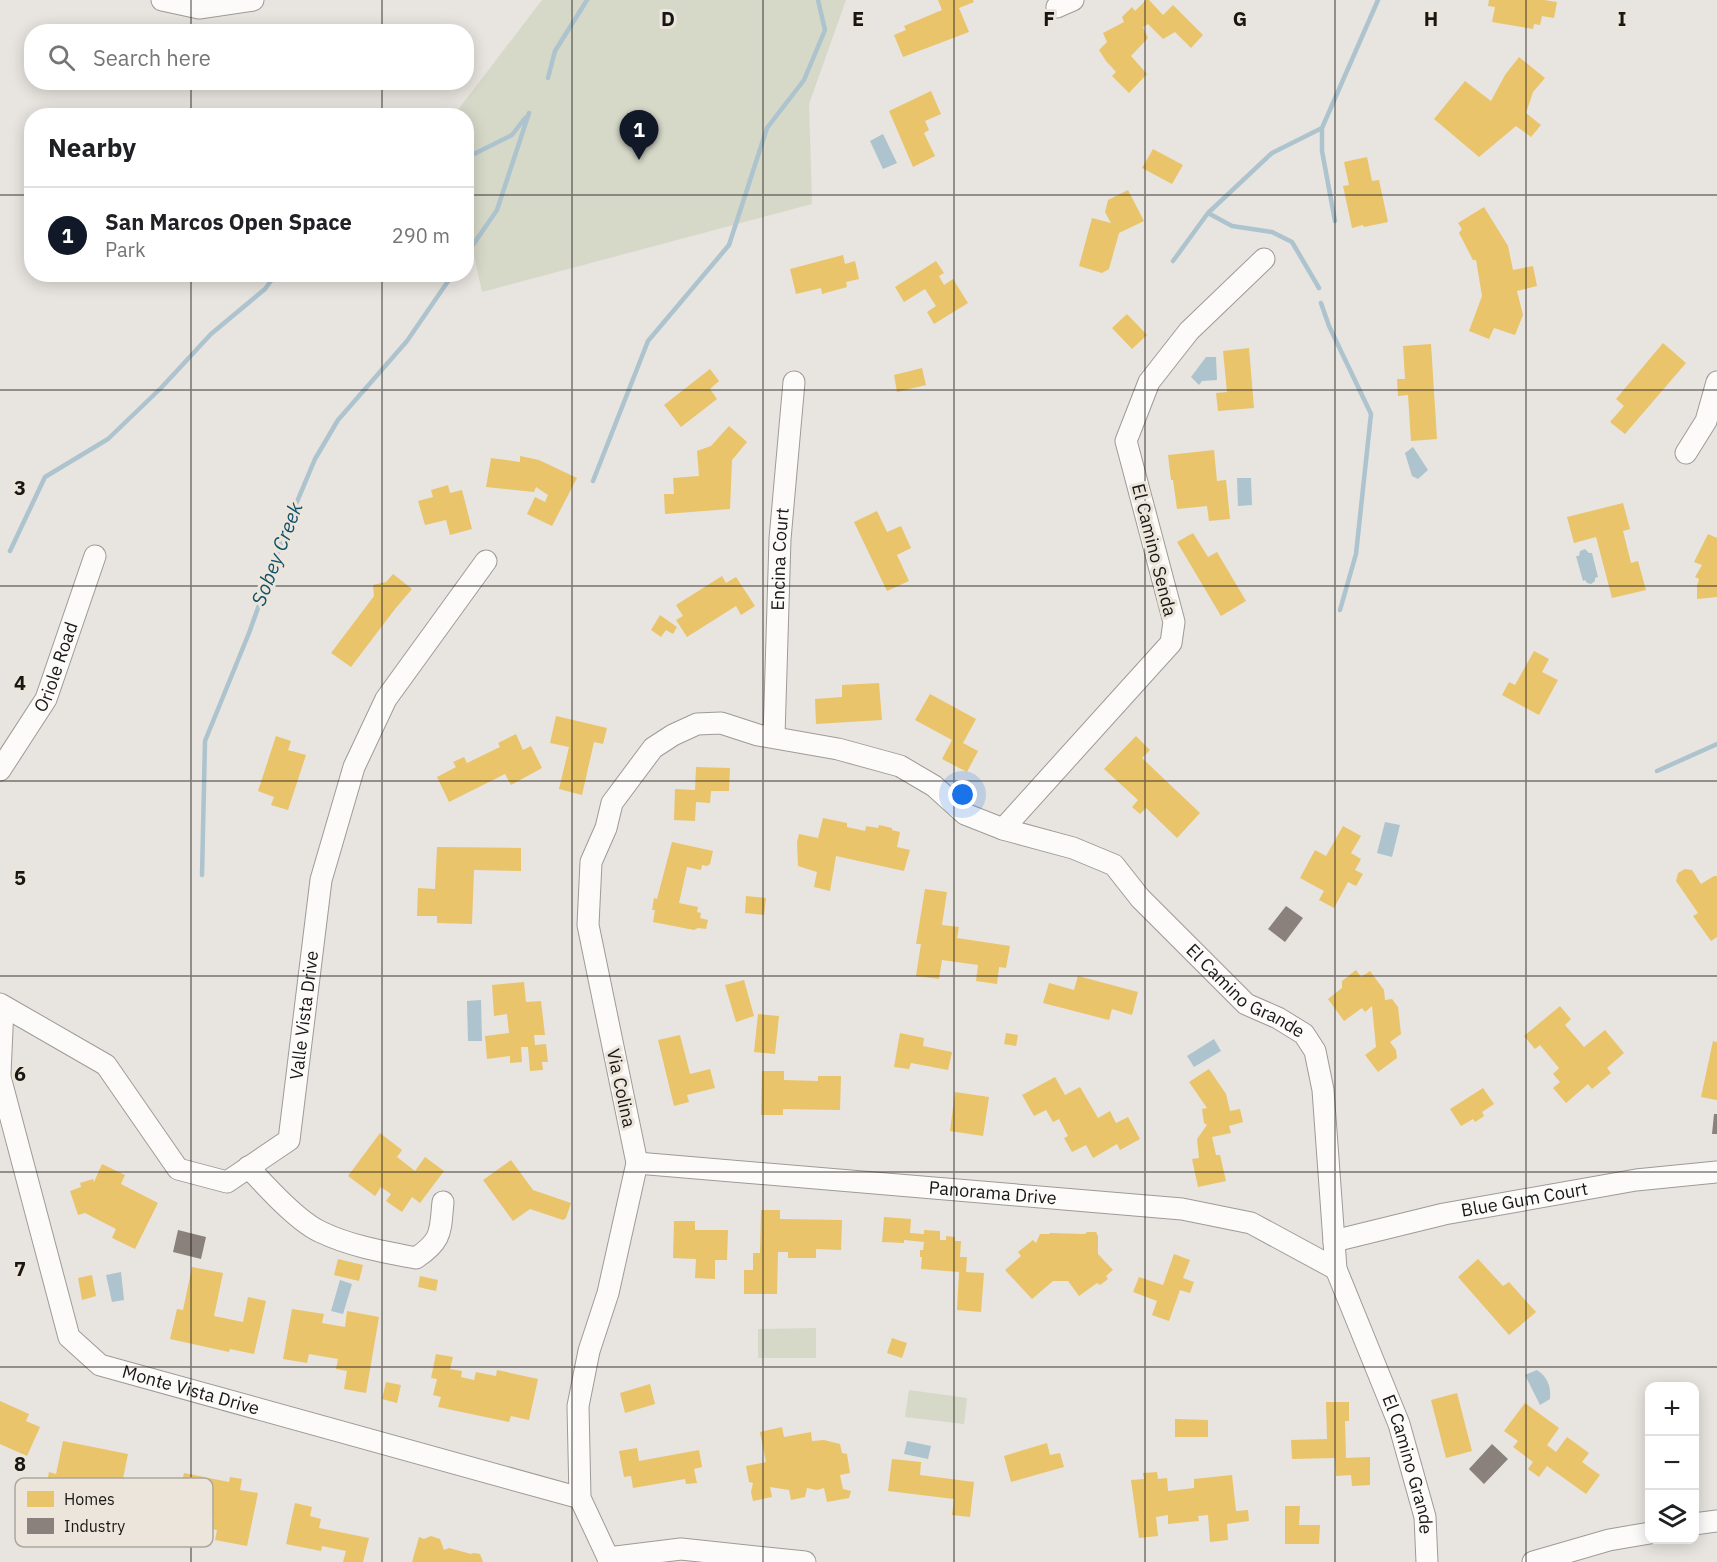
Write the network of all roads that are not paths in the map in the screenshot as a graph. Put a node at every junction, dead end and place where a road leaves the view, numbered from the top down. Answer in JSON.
{"nodes":[{"id":1,"x":162,"y":0,"type":"edge"},
{"id":2,"x":253,"y":0,"type":"edge"},
{"id":3,"x":1264,"y":259,"type":"dead end"},
{"id":4,"x":794,"y":382,"type":"dead end"},
{"id":5,"x":1717,"y":382,"type":"edge"},
{"id":6,"x":1686,"y":453,"type":"dead end"},
{"id":7,"x":95,"y":556,"type":"dead end"},
{"id":8,"x":486,"y":561,"type":"dead end"},
{"id":9,"x":774,"y":736,"type":"junction"},
{"id":10,"x":0,"y":770,"type":"edge"},
{"id":11,"x":1004,"y":829,"type":"junction"},
{"id":12,"x":2,"y":1006,"type":"edge"},
{"id":13,"x":0,"y":1076,"type":"edge"},
{"id":14,"x":637,"y":1163,"type":"junction"},
{"id":15,"x":248,"y":1167,"type":"junction"},
{"id":16,"x":1717,"y":1172,"type":"edge"},
{"id":17,"x":443,"y":1202,"type":"dead end"},
{"id":18,"x":1334,"y":1241,"type":"junction"},
{"id":19,"x":1336,"y":1269,"type":"junction"},
{"id":20,"x":580,"y":1498,"type":"junction"},
{"id":21,"x":1717,"y":1521,"type":"edge"},
{"id":22,"x":1699,"y":1523,"type":"edge"},
{"id":23,"x":1645,"y":1534,"type":"edge"},
{"id":24,"x":609,"y":1560,"type":"edge"},
{"id":25,"x":805,"y":1562,"type":"edge"},
{"id":26,"x":1427,"y":1562,"type":"edge"},
{"id":27,"x":1533,"y":1562,"type":"edge"}],
"edges":[{"from":1,"to":2,"type":"street"},
{"from":3,"to":11,"type":"street","name":"El Camino Senda"},
{"from":4,"to":9,"type":"street","name":"Encina Court"},
{"from":5,"to":6,"type":"street"},
{"from":7,"to":10,"type":"street","name":"Oriole Road"},
{"from":8,"to":15,"type":"street","name":"Valle Vista Drive"},
{"from":9,"to":11,"type":"street","name":"El Camino Grande"},
{"from":9,"to":14,"type":"street","name":"Via Colina"},
{"from":11,"to":18,"type":"street","name":"El Camino Grande"},
{"from":12,"to":13,"type":"street","name":"Monte Vista Drive"},
{"from":12,"to":15,"type":"street","name":"Valle Vista Drive"},
{"from":13,"to":20,"type":"street","name":"Monte Vista Drive"},
{"from":14,"to":19,"type":"street","name":"Panorama Drive"},
{"from":14,"to":20,"type":"street","name":"Via Colina"},
{"from":15,"to":17,"type":"street"},
{"from":16,"to":18,"type":"street","name":"Blue Gum Court"},
{"from":18,"to":19,"type":"street","name":"El Camino Grande"},
{"from":19,"to":26,"type":"street","name":"El Camino Grande"},
{"from":20,"to":24,"type":"street","name":"Via Colina"},
{"from":21,"to":22,"type":"street"},
{"from":23,"to":27,"type":"street"},
{"from":24,"to":25,"type":"street"}]}
